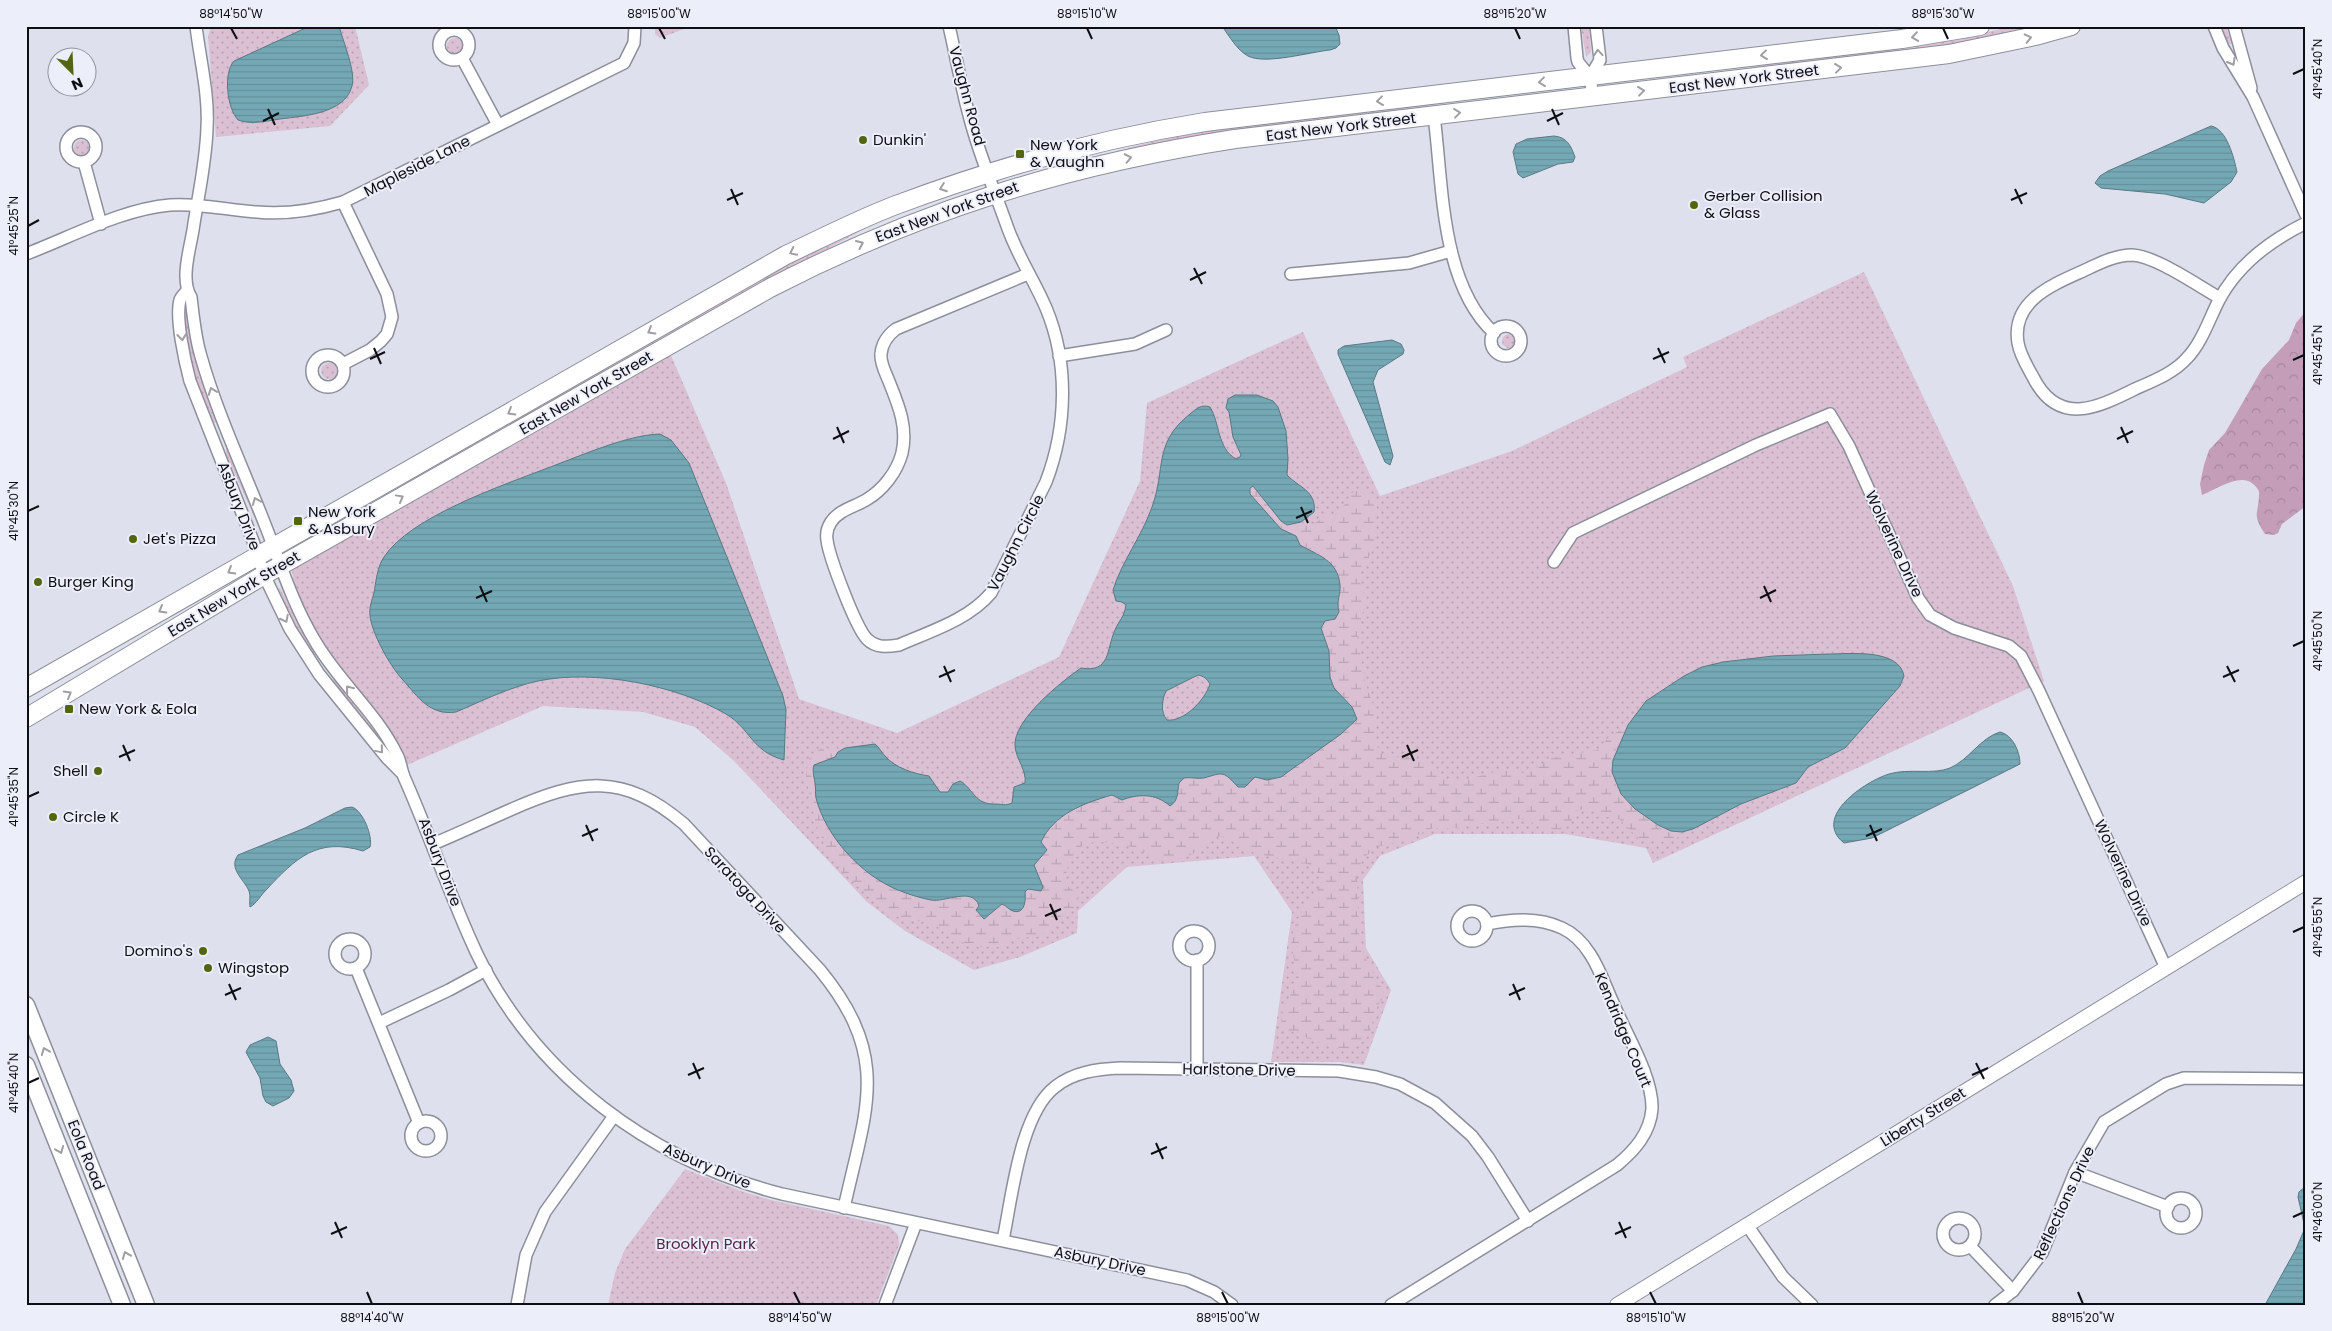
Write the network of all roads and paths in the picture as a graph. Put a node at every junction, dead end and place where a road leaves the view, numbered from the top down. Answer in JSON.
{"nodes":[{"id":1,"x":196,"y":26,"type":"edge"},
{"id":2,"x":635,"y":26,"type":"edge"},
{"id":3,"x":949,"y":26,"type":"edge"},
{"id":4,"x":1574,"y":26,"type":"edge"},
{"id":5,"x":1596,"y":26,"type":"edge"},
{"id":6,"x":1980,"y":26,"type":"edge"},
{"id":7,"x":2071,"y":26,"type":"edge"},
{"id":8,"x":2214,"y":26,"type":"edge"},
{"id":9,"x":2234,"y":26,"type":"edge"},
{"id":10,"x":462,"y":58,"type":"dead end"},
{"id":11,"x":1590,"y":76,"type":"junction"},
{"id":12,"x":1593,"y":97,"type":"junction"},
{"id":13,"x":2253,"y":97,"type":"junction"},
{"id":14,"x":1434,"y":116,"type":"junction"},
{"id":15,"x":498,"y":125,"type":"junction"},
{"id":16,"x":84,"y":162,"type":"dead end"},
{"id":17,"x":989,"y":172,"type":"junction"},
{"id":18,"x":996,"y":193,"type":"junction"},
{"id":19,"x":343,"y":202,"type":"junction"},
{"id":20,"x":196,"y":206,"type":"junction"},
{"id":21,"x":2306,"y":215,"type":"edge"},
{"id":22,"x":2306,"y":223,"type":"edge"},
{"id":23,"x":101,"y":224,"type":"junction"},
{"id":24,"x":1451,"y":251,"type":"junction"},
{"id":25,"x":26,"y":254,"type":"edge"},
{"id":26,"x":1028,"y":274,"type":"junction"},
{"id":27,"x":1291,"y":274,"type":"dead end"},
{"id":28,"x":187,"y":291,"type":"junction"},
{"id":29,"x":2220,"y":298,"type":"junction"},
{"id":30,"x":1166,"y":330,"type":"dead end"},
{"id":31,"x":1494,"y":333,"type":"dead end"},
{"id":32,"x":1059,"y":356,"type":"junction"},
{"id":33,"x":343,"y":364,"type":"dead end"},
{"id":34,"x":274,"y":547,"type":"junction"},
{"id":35,"x":258,"y":555,"type":"junction"},
{"id":36,"x":1554,"y":562,"type":"dead end"},
{"id":37,"x":281,"y":566,"type":"junction"},
{"id":38,"x":264,"y":575,"type":"junction"},
{"id":39,"x":26,"y":688,"type":"edge"},
{"id":40,"x":26,"y":718,"type":"edge"},
{"id":41,"x":403,"y":774,"type":"junction"},
{"id":42,"x":433,"y":844,"type":"junction"},
{"id":43,"x":2306,"y":882,"type":"edge"},
{"id":44,"x":1487,"y":924,"type":"dead end"},
{"id":45,"x":1198,"y":960,"type":"dead end"},
{"id":46,"x":356,"y":968,"type":"dead end"},
{"id":47,"x":2166,"y":968,"type":"junction"},
{"id":48,"x":486,"y":970,"type":"junction"},
{"id":49,"x":26,"y":1005,"type":"edge"},
{"id":50,"x":379,"y":1023,"type":"junction"},
{"id":51,"x":26,"y":1065,"type":"edge"},
{"id":52,"x":1197,"y":1069,"type":"junction"},
{"id":53,"x":2306,"y":1079,"type":"edge"},
{"id":54,"x":614,"y":1116,"type":"junction"},
{"id":55,"x":419,"y":1123,"type":"dead end"},
{"id":56,"x":2075,"y":1172,"type":"junction"},
{"id":57,"x":2168,"y":1207,"type":"dead end"},
{"id":58,"x":844,"y":1208,"type":"junction"},
{"id":59,"x":1528,"y":1221,"type":"junction"},
{"id":60,"x":916,"y":1223,"type":"junction"},
{"id":61,"x":1747,"y":1225,"type":"junction"},
{"id":62,"x":1003,"y":1240,"type":"junction"},
{"id":63,"x":1970,"y":1246,"type":"dead end"},
{"id":64,"x":2013,"y":1291,"type":"junction"},
{"id":65,"x":122,"y":1305,"type":"edge"},
{"id":66,"x":146,"y":1305,"type":"edge"},
{"id":67,"x":517,"y":1305,"type":"edge"},
{"id":68,"x":885,"y":1305,"type":"edge"},
{"id":69,"x":1232,"y":1305,"type":"edge"},
{"id":70,"x":1391,"y":1305,"type":"edge"},
{"id":71,"x":1617,"y":1305,"type":"edge"},
{"id":72,"x":1812,"y":1305,"type":"edge"},
{"id":73,"x":1995,"y":1305,"type":"edge"}],
"edges":[{"from":1,"to":20,"type":"street","name":"Asbury Drive"},
{"from":2,"to":15,"type":"street","name":"Mapleside Lane"},
{"from":3,"to":17,"type":"street","name":"Vaughn Road"},
{"from":4,"to":11,"type":"street"},
{"from":11,"to":5,"type":"street","one_way":true},
{"from":6,"to":11,"type":"main road","name":"East New York Street","one_way":true},
{"from":12,"to":7,"type":"main road","name":"East New York Street","one_way":true},
{"from":8,"to":13,"type":"street","one_way":true},
{"from":9,"to":13,"type":"street"},
{"from":10,"to":15,"type":"street"},
{"from":11,"to":12,"type":"street"},
{"from":11,"to":17,"type":"main road","name":"East New York Street","one_way":true},
{"from":14,"to":12,"type":"main road","name":"East New York Street","one_way":true},
{"from":13,"to":21,"type":"street"},
{"from":18,"to":14,"type":"main road","name":"East New York Street","one_way":true},
{"from":14,"to":24,"type":"street"},
{"from":15,"to":19,"type":"street","name":"Mapleside Lane"},
{"from":16,"to":23,"type":"street"},
{"from":17,"to":18,"type":"street","name":"Vaughn Road"},
{"from":17,"to":34,"type":"main road","name":"East New York Street","one_way":true},
{"from":18,"to":26,"type":"street","name":"Vaughn Circle"},
{"from":37,"to":18,"type":"main road","name":"East New York Street","one_way":true},
{"from":19,"to":20,"type":"street","name":"Mapleside Lane"},
{"from":19,"to":33,"type":"street"},
{"from":20,"to":23,"type":"street","name":"Mapleside Lane"},
{"from":20,"to":28,"type":"street","name":"Asbury Drive"},
{"from":22,"to":29,"type":"street"},
{"from":23,"to":25,"type":"street","name":"Mapleside Lane"},
{"from":24,"to":27,"type":"street"},
{"from":24,"to":31,"type":"street"},
{"from":26,"to":32,"type":"street","name":"Vaughn Circle"},
{"from":26,"to":32,"type":"street","name":"Vaughn Circle"},
{"from":34,"to":28,"type":"street","name":"Asbury Drive","one_way":true},
{"from":28,"to":35,"type":"street","name":"Asbury Drive","one_way":true},
{"from":29,"to":29,"type":"street"},
{"from":30,"to":32,"type":"street"},
{"from":34,"to":35,"type":"main road","name":"East New York Street"},
{"from":34,"to":37,"type":"street","name":"Asbury Drive"},
{"from":35,"to":38,"type":"street","name":"Asbury Drive"},
{"from":35,"to":39,"type":"main road","name":"East New York Street","one_way":true},
{"from":36,"to":47,"type":"street","name":"Wolverine Drive"},
{"from":37,"to":38,"type":"main road","name":"East New York Street"},
{"from":41,"to":37,"type":"street","name":"Asbury Drive","one_way":true},
{"from":40,"to":38,"type":"main road","name":"East New York Street","one_way":true},
{"from":38,"to":41,"type":"street","name":"Asbury Drive","one_way":true},
{"from":41,"to":42,"type":"street","name":"Asbury Drive"},
{"from":42,"to":48,"type":"street","name":"Asbury Drive"},
{"from":42,"to":58,"type":"street","name":"Saratoga Drive"},
{"from":43,"to":47,"type":"street","name":"Liberty Street"},
{"from":44,"to":59,"type":"street","name":"Kendridge Court"},
{"from":45,"to":52,"type":"street"},
{"from":46,"to":50,"type":"street"},
{"from":47,"to":61,"type":"street","name":"Liberty Street"},
{"from":48,"to":50,"type":"street"},
{"from":48,"to":54,"type":"street","name":"Asbury Drive"},
{"from":66,"to":49,"type":"main road","name":"Eola Road","one_way":true},
{"from":50,"to":55,"type":"street"},
{"from":51,"to":65,"type":"main road","name":"Eola Road","one_way":true},
{"from":52,"to":59,"type":"street","name":"Harlstone Drive"},
{"from":52,"to":62,"type":"street","name":"Harlstone Drive"},
{"from":53,"to":56,"type":"street","name":"Reflections Drive"},
{"from":54,"to":58,"type":"street","name":"Asbury Drive"},
{"from":54,"to":67,"type":"street"},
{"from":56,"to":57,"type":"street"},
{"from":56,"to":64,"type":"street","name":"Reflections Drive"},
{"from":58,"to":60,"type":"street","name":"Asbury Drive"},
{"from":59,"to":70,"type":"street","name":"Kendridge Court"},
{"from":60,"to":62,"type":"street","name":"Asbury Drive"},
{"from":60,"to":68,"type":"street"},
{"from":61,"to":71,"type":"street","name":"Liberty Street"},
{"from":61,"to":72,"type":"street"},
{"from":62,"to":69,"type":"street","name":"Asbury Drive"},
{"from":63,"to":64,"type":"street"},
{"from":64,"to":73,"type":"street","name":"Reflections Drive"}]}
